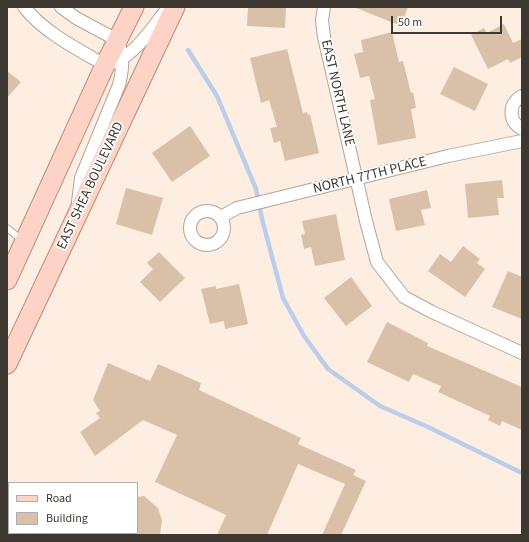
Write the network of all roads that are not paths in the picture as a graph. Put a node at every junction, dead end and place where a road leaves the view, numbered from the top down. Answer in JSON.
{"nodes":[{"id":1,"x":24,"y":7,"type":"edge"},
{"id":2,"x":61,"y":7,"type":"edge"},
{"id":3,"x":134,"y":7,"type":"edge"},
{"id":4,"x":169,"y":7,"type":"edge"},
{"id":5,"x":175,"y":7,"type":"edge"},
{"id":6,"x":324,"y":7,"type":"edge"},
{"id":7,"x":117,"y":40,"type":"junction"},
{"id":8,"x":123,"y":58,"type":"junction"},
{"id":9,"x":105,"y":65,"type":"junction"},
{"id":10,"x":522,"y":96,"type":"edge"},
{"id":11,"x":522,"y":129,"type":"edge"},
{"id":12,"x":522,"y":141,"type":"edge"},
{"id":13,"x":357,"y":179,"type":"junction"},
{"id":14,"x":221,"y":217,"type":"dead end"},
{"id":15,"x":75,"y":221,"type":"junction"},
{"id":16,"x":7,"y":228,"type":"edge"},
{"id":17,"x":25,"y":243,"type":"junction"},
{"id":18,"x":7,"y":280,"type":"edge"},
{"id":19,"x":522,"y":353,"type":"edge"},
{"id":20,"x":7,"y":364,"type":"edge"}],
"edges":[{"from":1,"to":9,"type":"street"},
{"from":2,"to":7,"type":"street"},
{"from":3,"to":7,"type":"main road"},
{"from":4,"to":8,"type":"street"},
{"from":5,"to":15,"type":"main road","name":"EAST SHEA BOULEVARD"},
{"from":6,"to":13,"type":"street","name":"EAST NORTH LANE"},
{"from":7,"to":8,"type":"street"},
{"from":7,"to":9,"type":"main road"},
{"from":8,"to":9,"type":"street"},
{"from":8,"to":15,"type":"street"},
{"from":9,"to":17,"type":"main road"},
{"from":10,"to":11,"type":"street"},
{"from":12,"to":13,"type":"street","name":"NORTH 77TH PLACE"},
{"from":13,"to":14,"type":"street","name":"NORTH 77TH PLACE"},
{"from":13,"to":19,"type":"street","name":"EAST NORTH LANE"},
{"from":15,"to":20,"type":"main road","name":"EAST SHEA BOULEVARD"},
{"from":16,"to":17,"type":"lane"},
{"from":17,"to":18,"type":"main road"}]}
